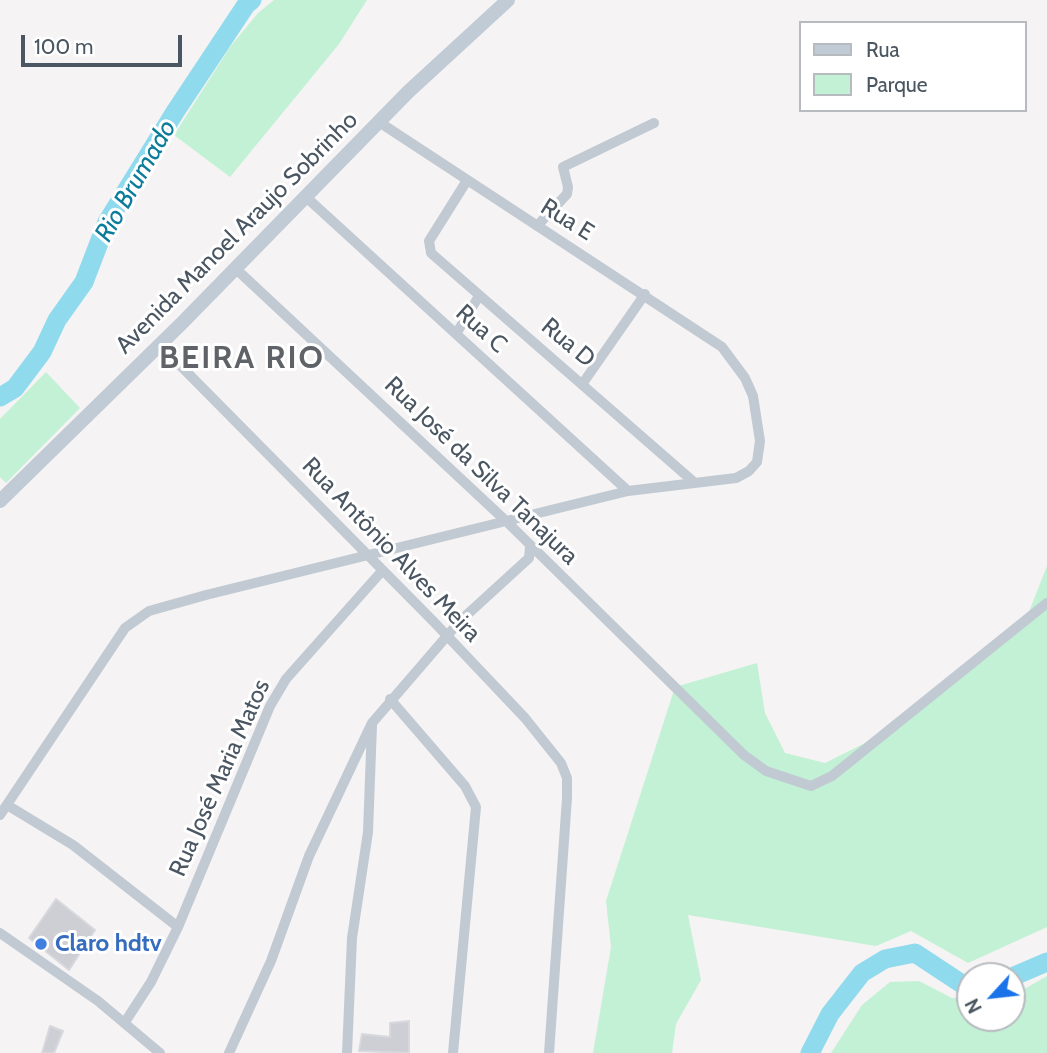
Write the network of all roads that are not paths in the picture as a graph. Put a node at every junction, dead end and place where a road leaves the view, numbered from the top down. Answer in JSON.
{"nodes":[{"id":1,"x":508,"y":0,"type":"edge"},
{"id":2,"x":379,"y":122,"type":"junction"},
{"id":3,"x":654,"y":123,"type":"dead end"},
{"id":4,"x":466,"y":182,"type":"junction"},
{"id":5,"x":306,"y":197,"type":"junction"},
{"id":6,"x":537,"y":226,"type":"junction"},
{"id":7,"x":235,"y":268,"type":"junction"},
{"id":8,"x":645,"y":294,"type":"junction"},
{"id":9,"x":479,"y":296,"type":"junction"},
{"id":10,"x":456,"y":334,"type":"junction"},
{"id":11,"x":160,"y":345,"type":"junction"},
{"id":12,"x":583,"y":383,"type":"junction"},
{"id":13,"x":695,"y":483,"type":"junction"},
{"id":14,"x":628,"y":491,"type":"junction"},
{"id":15,"x":0,"y":501,"type":"edge"},
{"id":16,"x":507,"y":522,"type":"junction"},
{"id":17,"x":530,"y":547,"type":"junction"},
{"id":18,"x":366,"y":555,"type":"junction"},
{"id":19,"x":382,"y":571,"type":"junction"},
{"id":20,"x":1047,"y":603,"type":"edge"},
{"id":21,"x":446,"y":636,"type":"junction"},
{"id":22,"x":390,"y":699,"type":"junction"},
{"id":23,"x":372,"y":723,"type":"junction"},
{"id":24,"x":7,"y":805,"type":"junction"},
{"id":25,"x":0,"y":815,"type":"edge"},
{"id":26,"x":178,"y":927,"type":"junction"},
{"id":27,"x":0,"y":933,"type":"edge"},
{"id":28,"x":125,"y":1022,"type":"junction"},
{"id":29,"x":160,"y":1053,"type":"edge"},
{"id":30,"x":229,"y":1053,"type":"edge"},
{"id":31,"x":346,"y":1053,"type":"edge"},
{"id":32,"x":453,"y":1053,"type":"edge"},
{"id":33,"x":549,"y":1053,"type":"edge"}],
"edges":[{"from":1,"to":2,"type":"street","name":"Avenida Manoel Araujo Sobrinho"},
{"from":2,"to":4,"type":"street","name":"Rua E"},
{"from":2,"to":5,"type":"street","name":"Avenida Manoel Araujo Sobrinho"},
{"from":3,"to":6,"type":"street"},
{"from":4,"to":6,"type":"street","name":"Rua E"},
{"from":4,"to":9,"type":"street","name":"Rua D"},
{"from":5,"to":7,"type":"street","name":"Avenida Manoel Araujo Sobrinho"},
{"from":5,"to":10,"type":"street","name":"Rua C"},
{"from":6,"to":8,"type":"street","name":"Rua E"},
{"from":7,"to":11,"type":"street","name":"Avenida Manoel Araujo Sobrinho"},
{"from":7,"to":16,"type":"street","name":"Rua José da Silva Tanajura"},
{"from":8,"to":12,"type":"street"},
{"from":8,"to":13,"type":"street","name":"Rua E"},
{"from":9,"to":10,"type":"street"},
{"from":9,"to":12,"type":"street","name":"Rua D"},
{"from":10,"to":14,"type":"street","name":"Rua C"},
{"from":11,"to":15,"type":"street","name":"Avenida Manoel Araujo Sobrinho"},
{"from":11,"to":18,"type":"street","name":"Rua Antônio Alves Meira"},
{"from":12,"to":13,"type":"street","name":"Rua D"},
{"from":13,"to":14,"type":"street"},
{"from":14,"to":16,"type":"street"},
{"from":16,"to":17,"type":"street","name":"Rua José da Silva Tanajura"},
{"from":16,"to":18,"type":"street"},
{"from":17,"to":20,"type":"street","name":"Rua José da Silva Tanajura"},
{"from":17,"to":21,"type":"street"},
{"from":18,"to":19,"type":"street","name":"Rua Antônio Alves Meira"},
{"from":18,"to":24,"type":"street"},
{"from":19,"to":21,"type":"street","name":"Rua Antônio Alves Meira"},
{"from":19,"to":26,"type":"street","name":"Rua José Maria Matos"},
{"from":21,"to":22,"type":"street"},
{"from":21,"to":33,"type":"street","name":"Rua Antônio Alves Meira"},
{"from":22,"to":23,"type":"street"},
{"from":22,"to":32,"type":"street"},
{"from":23,"to":30,"type":"street"},
{"from":23,"to":31,"type":"street"},
{"from":24,"to":25,"type":"street"},
{"from":24,"to":26,"type":"street"},
{"from":26,"to":28,"type":"street","name":"Rua José Maria Matos"},
{"from":27,"to":28,"type":"street"},
{"from":28,"to":29,"type":"street"}]}
